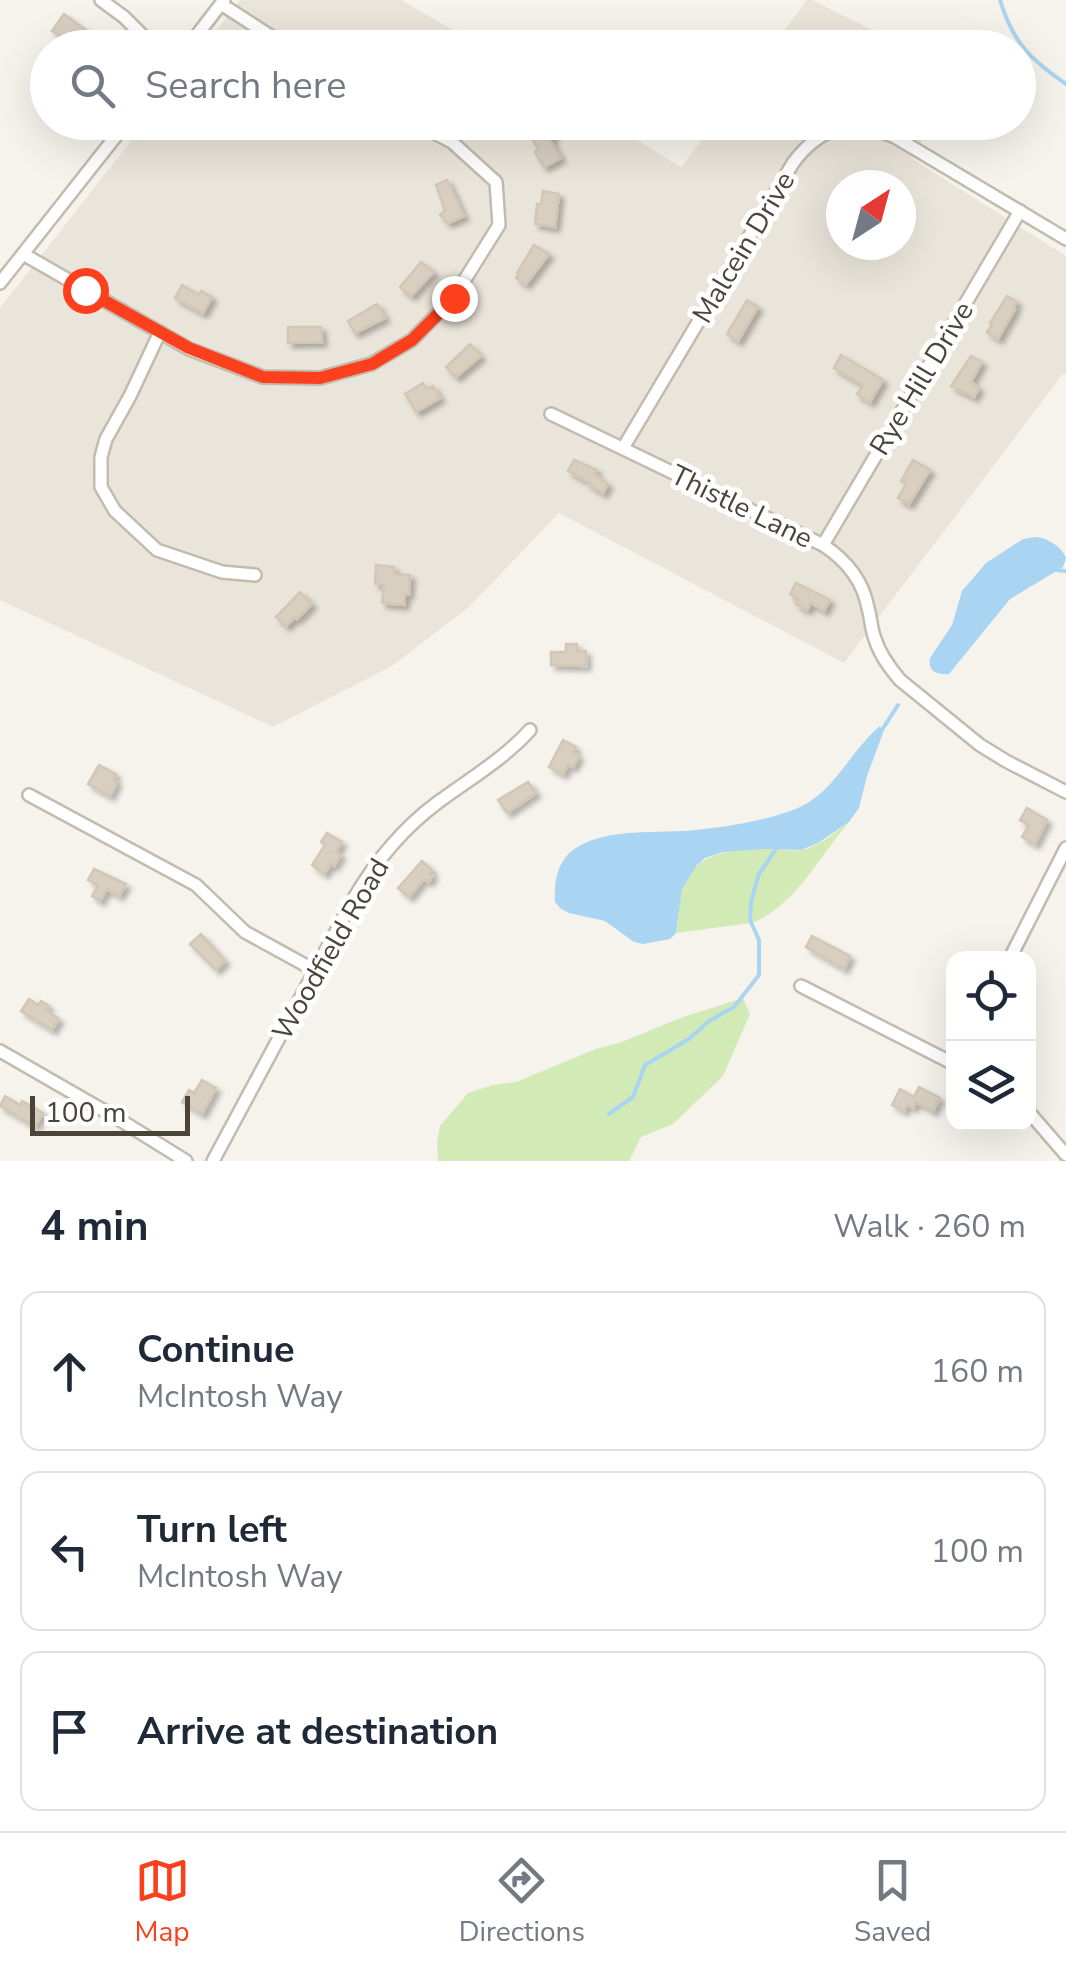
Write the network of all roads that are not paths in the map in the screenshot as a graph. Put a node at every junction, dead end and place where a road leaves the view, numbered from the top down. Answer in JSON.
{"nodes":[{"id":1,"x":101,"y":0,"type":"edge"},
{"id":2,"x":223,"y":2,"type":"edge"},
{"id":3,"x":137,"y":30,"type":"edge"},
{"id":4,"x":201,"y":30,"type":"edge"},
{"id":5,"x":263,"y":30,"type":"edge"},
{"id":6,"x":114,"y":140,"type":"edge"},
{"id":7,"x":448,"y":140,"type":"edge"},
{"id":8,"x":814,"y":140,"type":"edge"},
{"id":9,"x":900,"y":140,"type":"edge"},
{"id":10,"x":1020,"y":211,"type":"junction"},
{"id":11,"x":1066,"y":238,"type":"edge"},
{"id":12,"x":23,"y":254,"type":"junction"},
{"id":13,"x":0,"y":283,"type":"edge"},
{"id":14,"x":160,"y":332,"type":"junction"},
{"id":15,"x":551,"y":414,"type":"dead end"},
{"id":16,"x":623,"y":448,"type":"junction"},
{"id":17,"x":823,"y":545,"type":"junction"},
{"id":18,"x":255,"y":575,"type":"dead end"},
{"id":19,"x":530,"y":730,"type":"dead end"},
{"id":20,"x":1066,"y":792,"type":"edge"},
{"id":21,"x":30,"y":795,"type":"dead end"},
{"id":22,"x":1066,"y":848,"type":"edge"},
{"id":23,"x":1014,"y":951,"type":"edge"},
{"id":24,"x":316,"y":971,"type":"junction"},
{"id":25,"x":801,"y":986,"type":"dead end"},
{"id":26,"x":0,"y":1051,"type":"edge"},
{"id":27,"x":946,"y":1060,"type":"edge"},
{"id":28,"x":1036,"y":1120,"type":"edge"},
{"id":29,"x":1066,"y":1155,"type":"edge"},
{"id":30,"x":186,"y":1161,"type":"edge"},
{"id":31,"x":213,"y":1161,"type":"edge"}],
"edges":[{"from":1,"to":3,"type":"street"},
{"from":2,"to":4,"type":"street"},
{"from":2,"to":5,"type":"street"},
{"from":6,"to":12,"type":"street"},
{"from":7,"to":14,"type":"street"},
{"from":8,"to":16,"type":"street","name":"Malcein Drive"},
{"from":9,"to":10,"type":"street","name":"Malcein Drive"},
{"from":10,"to":11,"type":"street","name":"Malcein Drive"},
{"from":10,"to":17,"type":"street","name":"Rye Hill Drive"},
{"from":12,"to":13,"type":"street"},
{"from":12,"to":14,"type":"street"},
{"from":14,"to":18,"type":"street"},
{"from":15,"to":16,"type":"street","name":"Thistle Lane"},
{"from":16,"to":17,"type":"street","name":"Thistle Lane"},
{"from":17,"to":20,"type":"street","name":"Thistle Lane"},
{"from":19,"to":24,"type":"street","name":"Woodfield Road"},
{"from":21,"to":24,"type":"street"},
{"from":22,"to":23,"type":"street"},
{"from":24,"to":31,"type":"street","name":"Woodfield Road"},
{"from":25,"to":27,"type":"street"},
{"from":26,"to":30,"type":"street"},
{"from":28,"to":29,"type":"street"}]}
